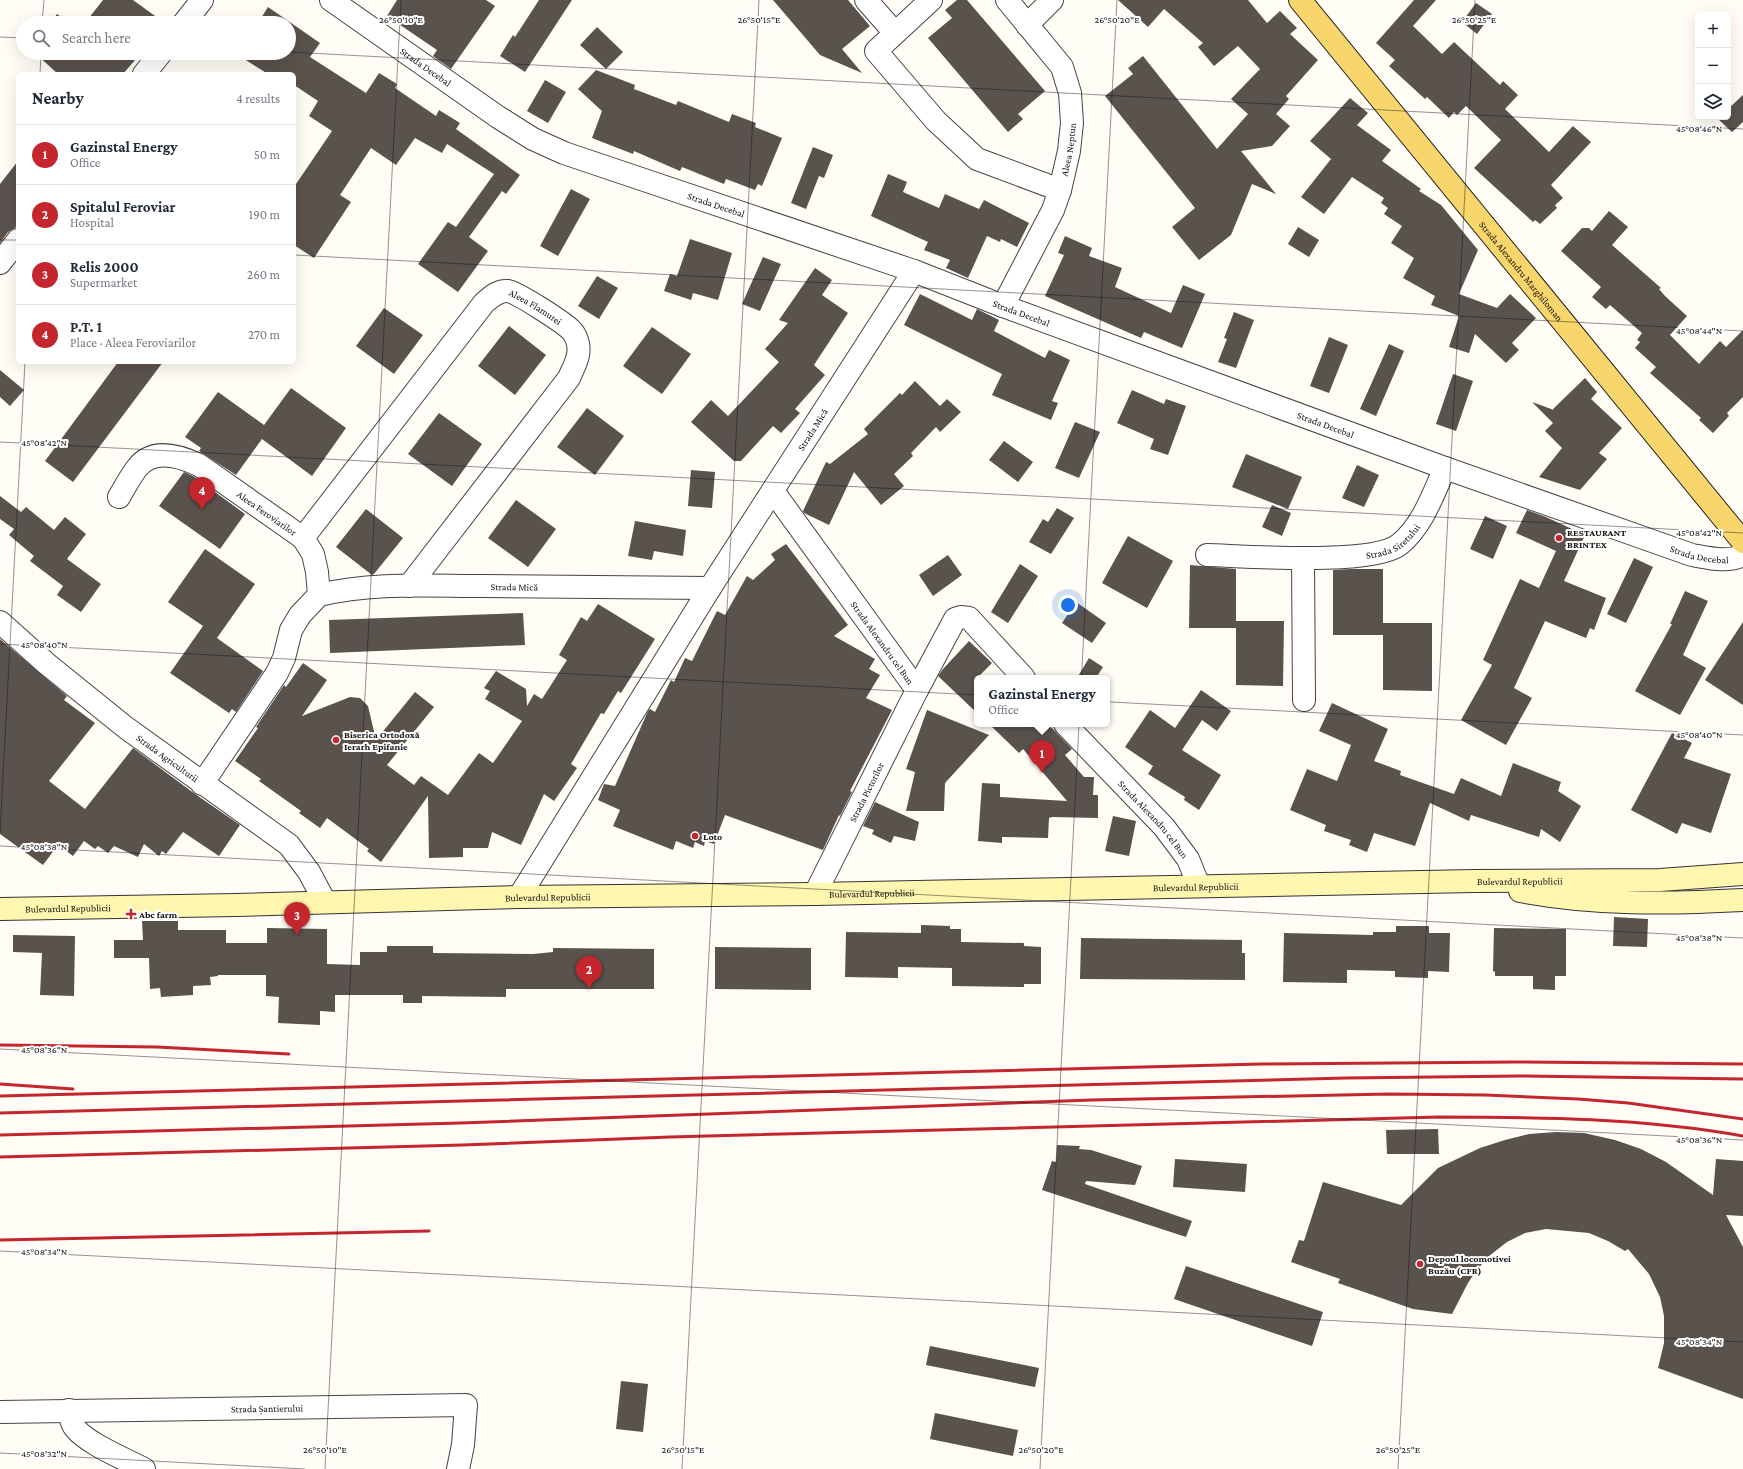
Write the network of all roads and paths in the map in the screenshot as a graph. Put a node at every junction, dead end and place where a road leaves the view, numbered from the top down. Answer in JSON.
{"nodes":[{"id":1,"x":202,"y":0,"type":"edge"},
{"id":2,"x":330,"y":0,"type":"edge"},
{"id":3,"x":866,"y":0,"type":"edge"},
{"id":4,"x":931,"y":0,"type":"edge"},
{"id":5,"x":1007,"y":0,"type":"edge"},
{"id":6,"x":1052,"y":0,"type":"edge"},
{"id":7,"x":1300,"y":0,"type":"edge"},
{"id":8,"x":189,"y":16,"type":"edge"},
{"id":9,"x":1027,"y":25,"type":"junction"},
{"id":10,"x":895,"y":33,"type":"junction"},
{"id":11,"x":155,"y":60,"type":"edge"},
{"id":12,"x":146,"y":72,"type":"edge"},
{"id":13,"x":1060,"y":190,"type":"junction"},
{"id":14,"x":16,"y":243,"type":"edge"},
{"id":15,"x":0,"y":263,"type":"edge"},
{"id":16,"x":914,"y":271,"type":"junction"},
{"id":17,"x":1003,"y":306,"type":"junction"},
{"id":18,"x":1445,"y":468,"type":"junction"},
{"id":19,"x":774,"y":491,"type":"junction"},
{"id":20,"x":119,"y":497,"type":"dead end"},
{"id":21,"x":303,"y":538,"type":"junction"},
{"id":22,"x":1743,"y":542,"type":"edge"},
{"id":23,"x":1207,"y":555,"type":"dead end"},
{"id":24,"x":1743,"y":555,"type":"edge"},
{"id":25,"x":1303,"y":558,"type":"junction"},
{"id":26,"x":409,"y":586,"type":"junction"},
{"id":27,"x":710,"y":588,"type":"junction"},
{"id":28,"x":319,"y":595,"type":"junction"},
{"id":29,"x":0,"y":622,"type":"edge"},
{"id":30,"x":1021,"y":675,"type":"edge"},
{"id":31,"x":917,"y":690,"type":"junction"},
{"id":32,"x":1304,"y":700,"type":"dead end"},
{"id":33,"x":1068,"y":727,"type":"edge"},
{"id":34,"x":202,"y":784,"type":"junction"},
{"id":35,"x":1743,"y":874,"type":"edge"},
{"id":36,"x":1474,"y":880,"type":"junction"},
{"id":37,"x":1199,"y":886,"type":"junction"},
{"id":38,"x":815,"y":894,"type":"junction"},
{"id":39,"x":519,"y":897,"type":"junction"},
{"id":40,"x":1743,"y":900,"type":"edge"},
{"id":41,"x":325,"y":902,"type":"junction"},
{"id":42,"x":0,"y":910,"type":"edge"},
{"id":43,"x":69,"y":1410,"type":"junction"},
{"id":44,"x":0,"y":1412,"type":"edge"},
{"id":45,"x":144,"y":1469,"type":"edge"},
{"id":46,"x":458,"y":1469,"type":"edge"}],
"edges":[{"from":1,"to":8,"type":"street"},
{"from":2,"to":16,"type":"street","name":"Strada Decebal"},
{"from":3,"to":10,"type":"street"},
{"from":4,"to":10,"type":"street"},
{"from":5,"to":9,"type":"street","name":"Aleea Neptun"},
{"from":6,"to":9,"type":"street"},
{"from":7,"to":22,"type":"main road","name":"Strada Alexandru Marghiloman"},
{"from":9,"to":13,"type":"street","name":"Aleea Neptun"},
{"from":10,"to":13,"type":"street"},
{"from":11,"to":12,"type":"street"},
{"from":13,"to":17,"type":"street","name":"Aleea Neptun"},
{"from":14,"to":15,"type":"street"},
{"from":16,"to":17,"type":"street","name":"Strada Decebal"},
{"from":16,"to":19,"type":"street","name":"Strada Mică"},
{"from":17,"to":18,"type":"street","name":"Strada Decebal"},
{"from":18,"to":24,"type":"street","name":"Strada Decebal"},
{"from":18,"to":25,"type":"street","name":"Strada Siretului"},
{"from":19,"to":27,"type":"street","name":"Strada Mică"},
{"from":19,"to":31,"type":"street","name":"Strada Alexandru cel Bun"},
{"from":20,"to":21,"type":"street","name":"Aleea Feroviarilor"},
{"from":21,"to":26,"type":"street","name":"Aleea Flamurei"},
{"from":21,"to":28,"type":"street","name":"Aleea Feroviarilor"},
{"from":23,"to":25,"type":"street","name":"Strada Siretului"},
{"from":25,"to":32,"type":"street"},
{"from":26,"to":27,"type":"street","name":"Strada Mică"},
{"from":26,"to":28,"type":"street","name":"Strada Mică"},
{"from":27,"to":39,"type":"street","name":"Strada Mică"},
{"from":28,"to":34,"type":"street"},
{"from":29,"to":34,"type":"street","name":"Strada Agriculturii"},
{"from":30,"to":31,"type":"street","name":"Strada Alexandru cel Bun"},
{"from":31,"to":38,"type":"street","name":"Strada Pictorilor"},
{"from":33,"to":37,"type":"street","name":"Strada Alexandru cel Bun"},
{"from":34,"to":41,"type":"street","name":"Strada Agriculturii"},
{"from":35,"to":36,"type":"main road","name":"Bulevardul Republicii"},
{"from":36,"to":37,"type":"main road","name":"Bulevardul Republicii"},
{"from":36,"to":40,"type":"main road"},
{"from":37,"to":38,"type":"main road","name":"Bulevardul Republicii"},
{"from":38,"to":39,"type":"main road","name":"Bulevardul Republicii"},
{"from":39,"to":41,"type":"main road","name":"Bulevardul Republicii"},
{"from":41,"to":42,"type":"main road","name":"Bulevardul Republicii"},
{"from":43,"to":44,"type":"street","name":"Strada Șantierului"},
{"from":43,"to":45,"type":"street"},
{"from":43,"to":46,"type":"street","name":"Strada Șantierului"}]}
